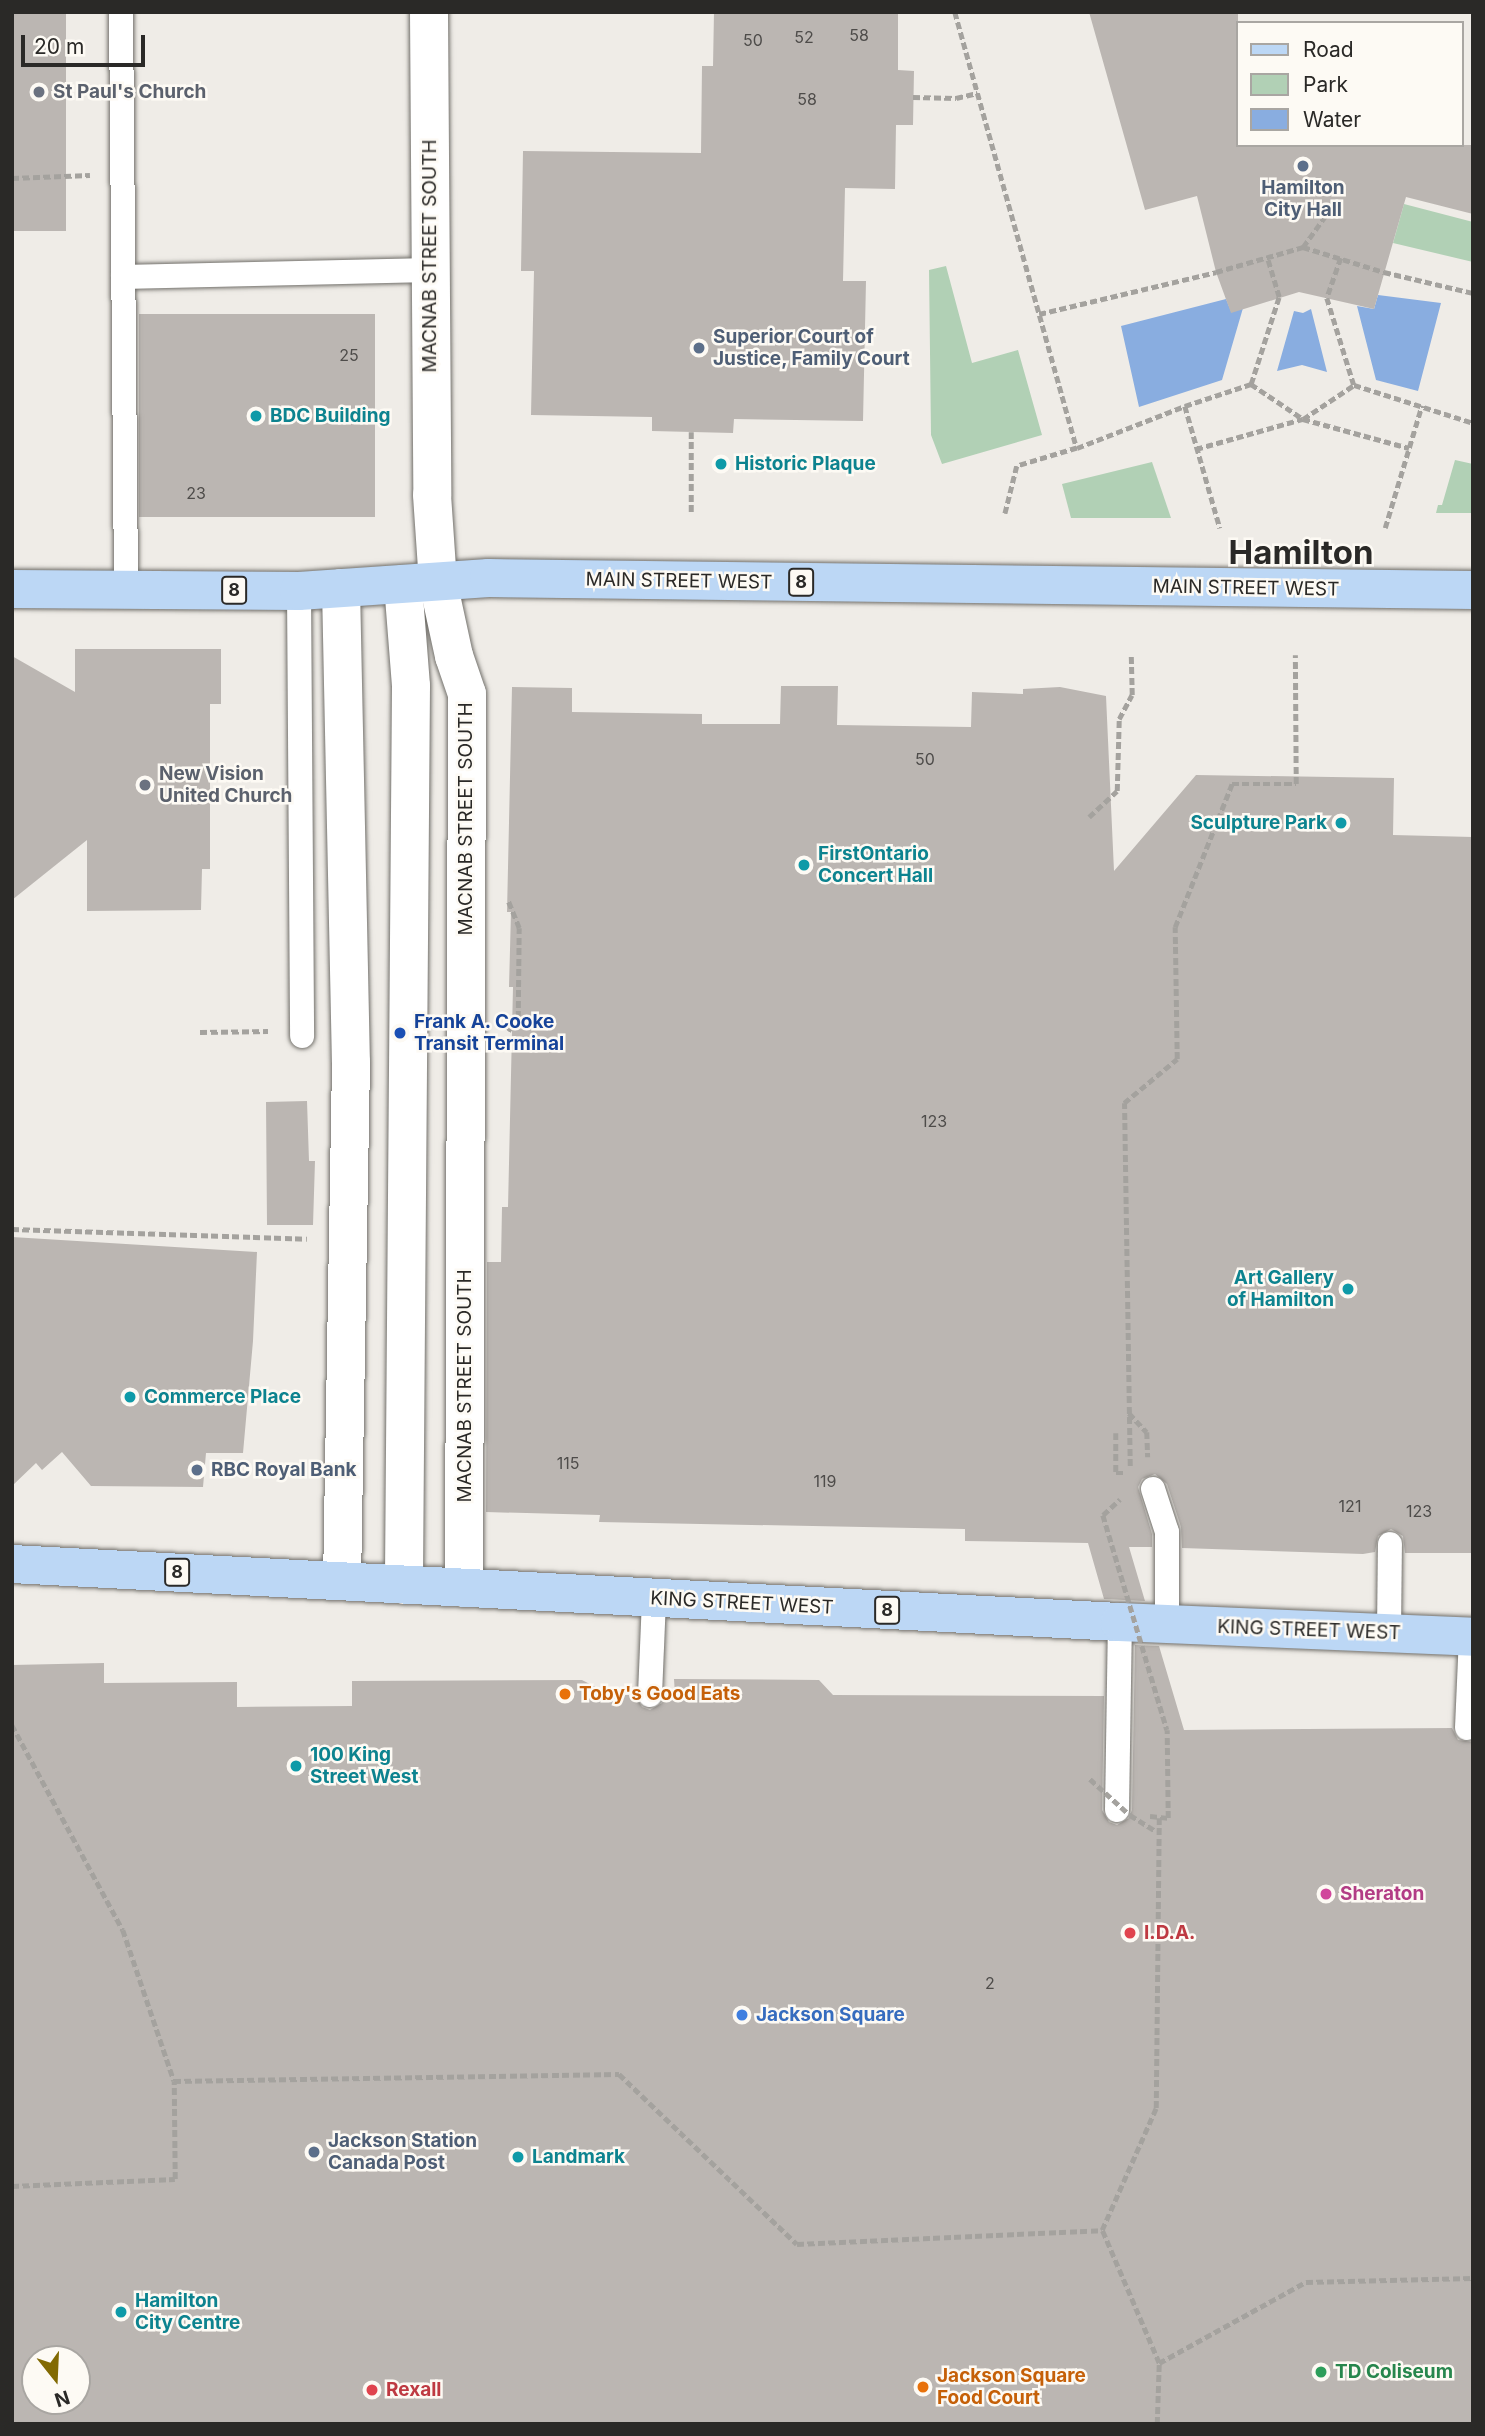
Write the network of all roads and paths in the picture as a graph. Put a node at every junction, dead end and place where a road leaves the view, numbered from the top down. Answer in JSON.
{"nodes":[{"id":1,"x":121,"y":12,"type":"edge"},
{"id":2,"x":429,"y":12,"type":"edge"},
{"id":3,"x":956,"y":12,"type":"edge"},
{"id":4,"x":977,"y":93,"type":"junction"},
{"id":5,"x":913,"y":97,"type":"dead end"},
{"id":6,"x":122,"y":174,"type":"junction"},
{"id":7,"x":12,"y":178,"type":"edge"},
{"id":8,"x":1334,"y":204,"type":"dead end"},
{"id":9,"x":1303,"y":247,"type":"junction"},
{"id":10,"x":1267,"y":257,"type":"junction"},
{"id":11,"x":1341,"y":258,"type":"junction"},
{"id":12,"x":430,"y":271,"type":"junction"},
{"id":13,"x":123,"y":277,"type":"junction"},
{"id":14,"x":1473,"y":293,"type":"edge"},
{"id":15,"x":1039,"y":314,"type":"junction"},
{"id":16,"x":1251,"y":384,"type":"junction"},
{"id":17,"x":1354,"y":385,"type":"junction"},
{"id":18,"x":1422,"y":404,"type":"junction"},
{"id":19,"x":1185,"y":406,"type":"junction"},
{"id":20,"x":1303,"y":419,"type":"junction"},
{"id":21,"x":1473,"y":423,"type":"edge"},
{"id":22,"x":691,"y":432,"type":"dead end"},
{"id":23,"x":1409,"y":448,"type":"junction"},
{"id":24,"x":1077,"y":449,"type":"junction"},
{"id":25,"x":1196,"y":449,"type":"junction"},
{"id":26,"x":691,"y":513,"type":"dead end"},
{"id":27,"x":1005,"y":514,"type":"dead end"},
{"id":28,"x":1220,"y":528,"type":"dead end"},
{"id":29,"x":1385,"y":528,"type":"dead end"},
{"id":30,"x":421,"y":583,"type":"junction"},
{"id":31,"x":341,"y":588,"type":"junction"},
{"id":32,"x":12,"y":589,"type":"edge"},
{"id":33,"x":126,"y":590,"type":"junction"},
{"id":34,"x":1473,"y":590,"type":"edge"},
{"id":35,"x":299,"y":591,"type":"junction"},
{"id":36,"x":1131,"y":654,"type":"dead end"},
{"id":37,"x":1295,"y":655,"type":"dead end"},
{"id":38,"x":1089,"y":817,"type":"dead end"},
{"id":39,"x":200,"y":1032,"type":"dead end"},
{"id":40,"x":302,"y":1036,"type":"dead end"},
{"id":41,"x":268,"y":1037,"type":"dead end"},
{"id":42,"x":12,"y":1228,"type":"edge"},
{"id":43,"x":318,"y":1240,"type":"dead end"},
{"id":44,"x":1129,"y":1413,"type":"junction"},
{"id":45,"x":1116,"y":1433,"type":"dead end"},
{"id":46,"x":1148,"y":1458,"type":"dead end"},
{"id":47,"x":1153,"y":1489,"type":"dead end"},
{"id":48,"x":1103,"y":1515,"type":"dead end"},
{"id":49,"x":1390,"y":1544,"type":"dead end"},
{"id":50,"x":12,"y":1564,"type":"edge"},
{"id":51,"x":342,"y":1581,"type":"junction"},
{"id":52,"x":404,"y":1585,"type":"junction"},
{"id":53,"x":464,"y":1588,"type":"junction"},
{"id":54,"x":654,"y":1598,"type":"junction"},
{"id":55,"x":1120,"y":1622,"type":"junction"},
{"id":56,"x":1167,"y":1625,"type":"junction"},
{"id":57,"x":1389,"y":1633,"type":"junction"},
{"id":58,"x":1472,"y":1637,"type":"edge"},
{"id":59,"x":650,"y":1695,"type":"dead end"},
{"id":60,"x":12,"y":1725,"type":"edge"},
{"id":61,"x":1467,"y":1728,"type":"dead end"},
{"id":62,"x":1090,"y":1779,"type":"dead end"},
{"id":63,"x":1117,"y":1810,"type":"dead end"},
{"id":64,"x":1150,"y":1811,"type":"dead end"},
{"id":65,"x":1158,"y":1818,"type":"junction"},
{"id":66,"x":1156,"y":1831,"type":"junction"},
{"id":67,"x":174,"y":2081,"type":"junction"},
{"id":68,"x":12,"y":2186,"type":"edge"},
{"id":69,"x":1102,"y":2230,"type":"junction"},
{"id":70,"x":1473,"y":2278,"type":"edge"},
{"id":71,"x":1159,"y":2363,"type":"junction"},
{"id":72,"x":1157,"y":2424,"type":"edge"}],
"edges":[{"from":1,"to":6,"type":"lane"},
{"from":2,"to":12,"type":"street","name":"MACNAB STREET SOUTH"},
{"from":3,"to":4,"type":"path"},
{"from":4,"to":5,"type":"path"},
{"from":4,"to":15,"type":"path"},
{"from":6,"to":7,"type":"path"},
{"from":6,"to":13,"type":"lane"},
{"from":8,"to":9,"type":"path"},
{"from":9,"to":10,"type":"path"},
{"from":9,"to":11,"type":"path"},
{"from":10,"to":15,"type":"path"},
{"from":10,"to":16,"type":"path"},
{"from":11,"to":14,"type":"path"},
{"from":11,"to":17,"type":"path"},
{"from":12,"to":13,"type":"lane"},
{"from":12,"to":30,"type":"street","name":"MACNAB STREET SOUTH"},
{"from":13,"to":33,"type":"lane"},
{"from":15,"to":24,"type":"path"},
{"from":16,"to":19,"type":"path"},
{"from":16,"to":20,"type":"path"},
{"from":17,"to":18,"type":"path"},
{"from":17,"to":20,"type":"path"},
{"from":18,"to":21,"type":"path"},
{"from":18,"to":23,"type":"path"},
{"from":19,"to":24,"type":"path"},
{"from":19,"to":25,"type":"path"},
{"from":20,"to":23,"type":"path"},
{"from":20,"to":25,"type":"path"},
{"from":22,"to":26,"type":"path"},
{"from":23,"to":29,"type":"path"},
{"from":24,"to":27,"type":"path"},
{"from":25,"to":28,"type":"path"},
{"from":30,"to":31,"type":"main road","name":"MAIN STREET WEST","number":"8"},
{"from":30,"to":34,"type":"main road","name":"MAIN STREET WEST","number":"8"},
{"from":30,"to":52,"type":"street","name":"MACNAB STREET SOUTH"},
{"from":30,"to":53,"type":"street","name":"MACNAB STREET SOUTH"},
{"from":31,"to":35,"type":"main road","name":"MAIN STREET WEST","number":"8"},
{"from":31,"to":51,"type":"street"},
{"from":32,"to":33,"type":"main road","name":"MAIN STREET WEST","number":"8"},
{"from":33,"to":35,"type":"main road","name":"MAIN STREET WEST","number":"8"},
{"from":35,"to":40,"type":"lane"},
{"from":36,"to":38,"type":"path"},
{"from":37,"to":44,"type":"path"},
{"from":39,"to":41,"type":"path"},
{"from":42,"to":43,"type":"path"},
{"from":44,"to":45,"type":"path"},
{"from":44,"to":46,"type":"path"},
{"from":47,"to":56,"type":"lane"},
{"from":48,"to":65,"type":"path","bridge":true},
{"from":49,"to":57,"type":"lane"},
{"from":50,"to":51,"type":"main road","name":"KING STREET WEST","number":"8"},
{"from":51,"to":52,"type":"main road","name":"KING STREET WEST","number":"8"},
{"from":52,"to":53,"type":"main road","name":"KING STREET WEST","number":"8"},
{"from":53,"to":54,"type":"main road","name":"KING STREET WEST","number":"8"},
{"from":54,"to":55,"type":"main road","name":"KING STREET WEST","number":"8"},
{"from":54,"to":59,"type":"lane"},
{"from":55,"to":56,"type":"main road","name":"KING STREET WEST","number":"8"},
{"from":55,"to":63,"type":"lane"},
{"from":56,"to":57,"type":"main road","name":"KING STREET WEST","number":"8"},
{"from":57,"to":58,"type":"main road","name":"KING STREET WEST","number":"8"},
{"from":58,"to":61,"type":"lane"},
{"from":60,"to":67,"type":"path"},
{"from":62,"to":66,"type":"path","bridge":true},
{"from":64,"to":65,"type":"path"},
{"from":65,"to":66,"type":"path"},
{"from":66,"to":69,"type":"path"},
{"from":67,"to":68,"type":"path"},
{"from":67,"to":69,"type":"path"},
{"from":69,"to":71,"type":"path"},
{"from":70,"to":71,"type":"path"},
{"from":71,"to":72,"type":"path"}]}
